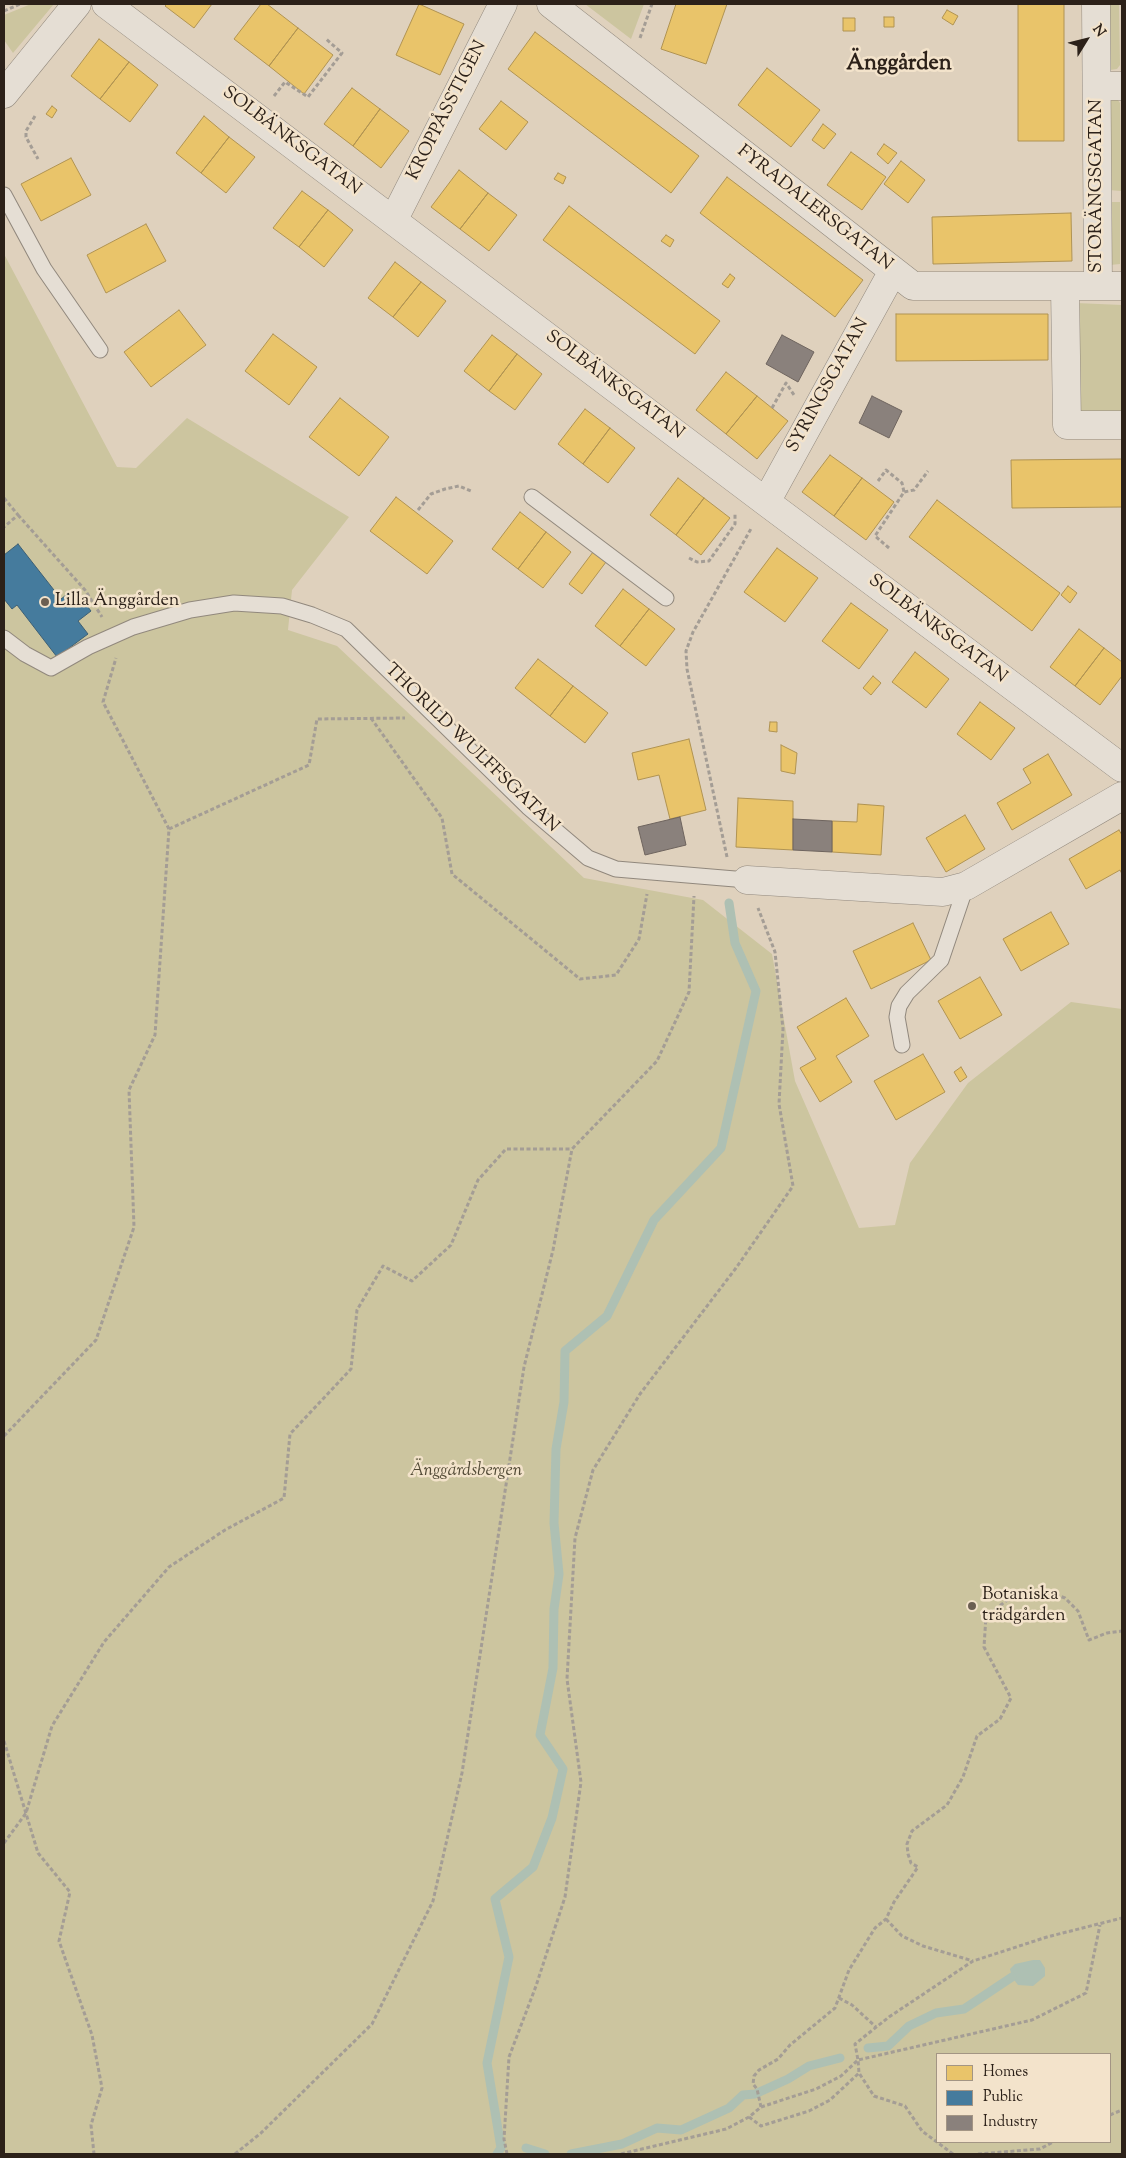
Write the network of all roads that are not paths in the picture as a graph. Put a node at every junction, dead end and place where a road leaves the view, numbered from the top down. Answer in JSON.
{"nodes":[{"id":1,"x":77,"y":4,"type":"edge"},
{"id":2,"x":106,"y":4,"type":"edge"},
{"id":3,"x":502,"y":4,"type":"edge"},
{"id":4,"x":551,"y":4,"type":"edge"},
{"id":5,"x":1096,"y":4,"type":"edge"},
{"id":6,"x":1110,"y":86,"type":"edge"},
{"id":7,"x":5,"y":89,"type":"edge"},
{"id":8,"x":4,"y":195,"type":"edge"},
{"id":9,"x":394,"y":219,"type":"junction"},
{"id":10,"x":892,"y":271,"type":"junction"},
{"id":11,"x":1110,"y":286,"type":"edge"},
{"id":12,"x":1065,"y":287,"type":"junction"},
{"id":13,"x":100,"y":350,"type":"dead end"},
{"id":14,"x":1122,"y":425,"type":"edge"},
{"id":15,"x":532,"y":497,"type":"dead end"},
{"id":16,"x":766,"y":502,"type":"junction"},
{"id":17,"x":666,"y":598,"type":"dead end"},
{"id":18,"x":4,"y":638,"type":"edge"},
{"id":19,"x":1122,"y":768,"type":"edge"},
{"id":20,"x":1122,"y":796,"type":"edge"},
{"id":21,"x":747,"y":880,"type":"joint"},
{"id":22,"x":966,"y":886,"type":"junction"},
{"id":23,"x":902,"y":1045,"type":"dead end"}],
"edges":[{"from":1,"to":7,"type":"street"},
{"from":2,"to":9,"type":"street","name":"SOLBÄNKSGATAN"},
{"from":3,"to":9,"type":"street","name":"KROPPÅSSTIGEN"},
{"from":4,"to":10,"type":"street","name":"FYRADALERSGATAN"},
{"from":5,"to":6,"type":"street","name":"STORÄNGSGATAN"},
{"from":6,"to":11,"type":"street","name":"STORÄNGSGATAN"},
{"from":8,"to":13,"type":"lane"},
{"from":9,"to":16,"type":"street","name":"SOLBÄNKSGATAN"},
{"from":10,"to":12,"type":"street","name":"FYRADALERSGATAN"},
{"from":10,"to":16,"type":"street","name":"SYRINGSGATAN"},
{"from":11,"to":12,"type":"street","name":"FYRADALERSGATAN"},
{"from":12,"to":14,"type":"street"},
{"from":15,"to":17,"type":"lane"},
{"from":16,"to":19,"type":"street","name":"SOLBÄNKSGATAN"},
{"from":18,"to":21,"type":"lane","name":"THORILD WULFFSGATAN"},
{"from":20,"to":22,"type":"street","name":"THORILD WULFFSGATAN"},
{"from":21,"to":22,"type":"street","name":"THORILD WULFFSGATAN"},
{"from":22,"to":23,"type":"lane"}]}
